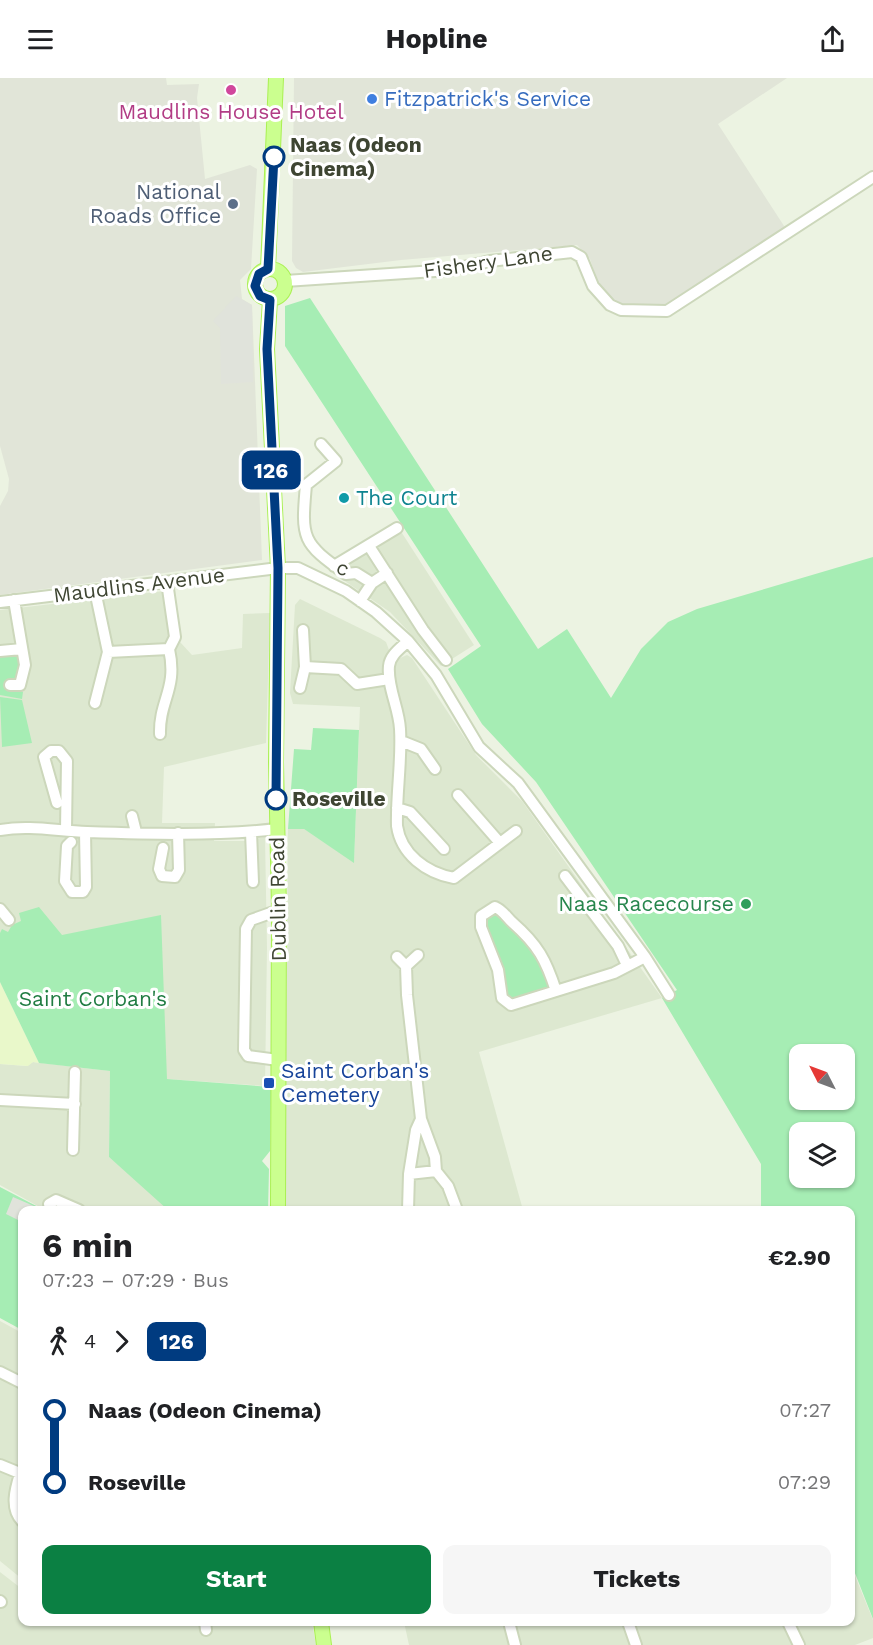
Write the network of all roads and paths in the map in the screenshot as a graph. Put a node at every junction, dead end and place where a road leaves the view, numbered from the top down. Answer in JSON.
{"nodes":[{"id":1,"x":276,"y":78,"type":"edge"},
{"id":2,"x":873,"y":177,"type":"edge"},
{"id":3,"x":268,"y":269,"type":"junction"},
{"id":4,"x":285,"y":281,"type":"junction"},
{"id":5,"x":270,"y":300,"type":"junction"},
{"id":6,"x":321,"y":444,"type":"dead end"},
{"id":7,"x":397,"y":528,"type":"dead end"},
{"id":8,"x":369,"y":546,"type":"junction"},
{"id":9,"x":334,"y":566,"type":"junction"},
{"id":10,"x":278,"y":568,"type":"junction"},
{"id":11,"x":387,"y":573,"type":"junction"},
{"id":12,"x":167,"y":582,"type":"junction"},
{"id":13,"x":372,"y":583,"type":"junction"},
{"id":14,"x":14,"y":600,"type":"junction"},
{"id":15,"x":97,"y":600,"type":"dead end"},
{"id":16,"x":360,"y":601,"type":"junction"},
{"id":17,"x":0,"y":603,"type":"edge"},
{"id":18,"x":303,"y":630,"type":"dead end"},
{"id":19,"x":408,"y":641,"type":"junction"},
{"id":20,"x":22,"y":649,"type":"junction"},
{"id":21,"x":169,"y":649,"type":"junction"},
{"id":22,"x":0,"y":651,"type":"edge"},
{"id":23,"x":108,"y":652,"type":"junction"},
{"id":24,"x":444,"y":654,"type":"dead end"},
{"id":25,"x":304,"y":667,"type":"junction"},
{"id":26,"x":389,"y":679,"type":"junction"},
{"id":27,"x":10,"y":685,"type":"dead end"},
{"id":28,"x":300,"y":688,"type":"dead end"},
{"id":29,"x":95,"y":703,"type":"dead end"},
{"id":30,"x":160,"y":734,"type":"dead end"},
{"id":31,"x":401,"y":741,"type":"junction"},
{"id":32,"x":419,"y":767,"type":"dead end"},
{"id":33,"x":458,"y":795,"type":"dead end"},
{"id":34,"x":57,"y":803,"type":"dead end"},
{"id":35,"x":397,"y":808,"type":"junction"},
{"id":36,"x":132,"y":816,"type":"dead end"},
{"id":37,"x":277,"y":829,"type":"junction"},
{"id":38,"x":0,"y":830,"type":"edge"},
{"id":39,"x":66,"y":830,"type":"junction"},
{"id":40,"x":516,"y":831,"type":"dead end"},
{"id":41,"x":85,"y":832,"type":"junction"},
{"id":42,"x":136,"y":832,"type":"junction"},
{"id":43,"x":251,"y":832,"type":"junction"},
{"id":44,"x":178,"y":833,"type":"junction"},
{"id":45,"x":71,"y":842,"type":"dead end"},
{"id":46,"x":500,"y":843,"type":"junction"},
{"id":47,"x":436,"y":847,"type":"dead end"},
{"id":48,"x":163,"y":848,"type":"dead end"},
{"id":49,"x":565,"y":876,"type":"dead end"},
{"id":50,"x":253,"y":882,"type":"dead end"},
{"id":51,"x":0,"y":909,"type":"edge"},
{"id":52,"x":279,"y":910,"type":"junction"},
{"id":53,"x":9,"y":920,"type":"dead end"},
{"id":54,"x":418,"y":955,"type":"dead end"},
{"id":55,"x":397,"y":957,"type":"dead end"},
{"id":56,"x":645,"y":957,"type":"junction"},
{"id":57,"x":627,"y":965,"type":"junction"},
{"id":58,"x":406,"y":966,"type":"junction"},
{"id":59,"x":556,"y":991,"type":"junction"},
{"id":60,"x":669,"y":994,"type":"dead end"},
{"id":61,"x":278,"y":1060,"type":"junction"},
{"id":62,"x":75,"y":1072,"type":"dead end"},
{"id":63,"x":0,"y":1100,"type":"edge"},
{"id":64,"x":75,"y":1104,"type":"junction"},
{"id":65,"x":421,"y":1119,"type":"junction"},
{"id":66,"x":73,"y":1149,"type":"dead end"},
{"id":67,"x":436,"y":1171,"type":"junction"},
{"id":68,"x":408,"y":1174,"type":"junction"},
{"id":69,"x":49,"y":1204,"type":"dead end"},
{"id":70,"x":70,"y":1206,"type":"edge"},
{"id":71,"x":278,"y":1206,"type":"edge"},
{"id":72,"x":408,"y":1206,"type":"edge"},
{"id":73,"x":456,"y":1206,"type":"edge"},
{"id":74,"x":0,"y":1372,"type":"edge"},
{"id":75,"x":18,"y":1381,"type":"edge"},
{"id":76,"x":0,"y":1465,"type":"edge"},
{"id":77,"x":18,"y":1473,"type":"edge"},
{"id":78,"x":18,"y":1482,"type":"edge"},
{"id":79,"x":18,"y":1516,"type":"edge"},
{"id":80,"x":322,"y":1626,"type":"edge"},
{"id":81,"x":510,"y":1626,"type":"edge"},
{"id":82,"x":629,"y":1626,"type":"edge"},
{"id":83,"x":790,"y":1626,"type":"edge"},
{"id":84,"x":324,"y":1645,"type":"edge"},
{"id":85,"x":515,"y":1645,"type":"edge"},
{"id":86,"x":636,"y":1645,"type":"edge"},
{"id":87,"x":799,"y":1645,"type":"edge"}],
"edges":[{"from":1,"to":3,"type":"main road"},
{"from":2,"to":4,"type":"street","name":"Fishery Lane"},
{"from":3,"to":4,"type":"main road"},
{"from":3,"to":5,"type":"main road"},
{"from":4,"to":5,"type":"main road"},
{"from":5,"to":10,"type":"main road","name":"Dublin Road"},
{"from":6,"to":9,"type":"street","name":"c"},
{"from":7,"to":8,"type":"street"},
{"from":8,"to":9,"type":"street"},
{"from":8,"to":11,"type":"street"},
{"from":9,"to":13,"type":"street","name":"c"},
{"from":10,"to":12,"type":"street","name":"Maudlins Avenue"},
{"from":10,"to":16,"type":"street","name":"Maudlins Avenue"},
{"from":10,"to":37,"type":"main road","name":"Dublin Road"},
{"from":11,"to":13,"type":"street"},
{"from":11,"to":24,"type":"street"},
{"from":12,"to":14,"type":"street","name":"Maudlins Avenue"},
{"from":12,"to":21,"type":"street"},
{"from":13,"to":16,"type":"street"},
{"from":14,"to":17,"type":"street","name":"Maudlins Avenue"},
{"from":14,"to":20,"type":"street"},
{"from":15,"to":23,"type":"street"},
{"from":16,"to":19,"type":"street","name":"Maudlins Avenue"},
{"from":18,"to":25,"type":"street"},
{"from":19,"to":26,"type":"street"},
{"from":19,"to":56,"type":"street","name":"Maudlins Avenue"},
{"from":20,"to":22,"type":"street"},
{"from":20,"to":27,"type":"street"},
{"from":21,"to":23,"type":"street"},
{"from":21,"to":30,"type":"street"},
{"from":23,"to":29,"type":"street"},
{"from":25,"to":26,"type":"street"},
{"from":25,"to":28,"type":"street"},
{"from":26,"to":31,"type":"street"},
{"from":31,"to":32,"type":"street"},
{"from":31,"to":35,"type":"street"},
{"from":33,"to":46,"type":"street"},
{"from":34,"to":39,"type":"street"},
{"from":35,"to":46,"type":"street"},
{"from":35,"to":47,"type":"street"},
{"from":36,"to":42,"type":"street"},
{"from":37,"to":43,"type":"street"},
{"from":37,"to":52,"type":"main road","name":"Dublin Road"},
{"from":38,"to":39,"type":"street"},
{"from":39,"to":41,"type":"street"},
{"from":40,"to":46,"type":"street"},
{"from":41,"to":42,"type":"street"},
{"from":41,"to":45,"type":"street"},
{"from":42,"to":44,"type":"street"},
{"from":43,"to":44,"type":"street"},
{"from":43,"to":50,"type":"street"},
{"from":44,"to":48,"type":"street"},
{"from":49,"to":57,"type":"street"},
{"from":51,"to":53,"type":"street"},
{"from":52,"to":61,"type":"main road","name":"Dublin Road"},
{"from":52,"to":61,"type":"street"},
{"from":54,"to":58,"type":"street"},
{"from":55,"to":58,"type":"street"},
{"from":56,"to":57,"type":"street"},
{"from":56,"to":60,"type":"street","name":"Maudlins Avenue"},
{"from":57,"to":59,"type":"street"},
{"from":58,"to":65,"type":"street"},
{"from":59,"to":59,"type":"street"},
{"from":61,"to":71,"type":"main road","name":"Dublin Road"},
{"from":62,"to":64,"type":"street"},
{"from":63,"to":64,"type":"street"},
{"from":64,"to":66,"type":"street"},
{"from":65,"to":67,"type":"street"},
{"from":65,"to":68,"type":"street"},
{"from":67,"to":68,"type":"street"},
{"from":67,"to":73,"type":"street"},
{"from":68,"to":72,"type":"street"},
{"from":69,"to":70,"type":"street"},
{"from":74,"to":75,"type":"street"},
{"from":76,"to":77,"type":"street"},
{"from":78,"to":79,"type":"street"},
{"from":80,"to":84,"type":"main road"},
{"from":81,"to":85,"type":"street"},
{"from":82,"to":86,"type":"street"},
{"from":83,"to":87,"type":"street"}]}
